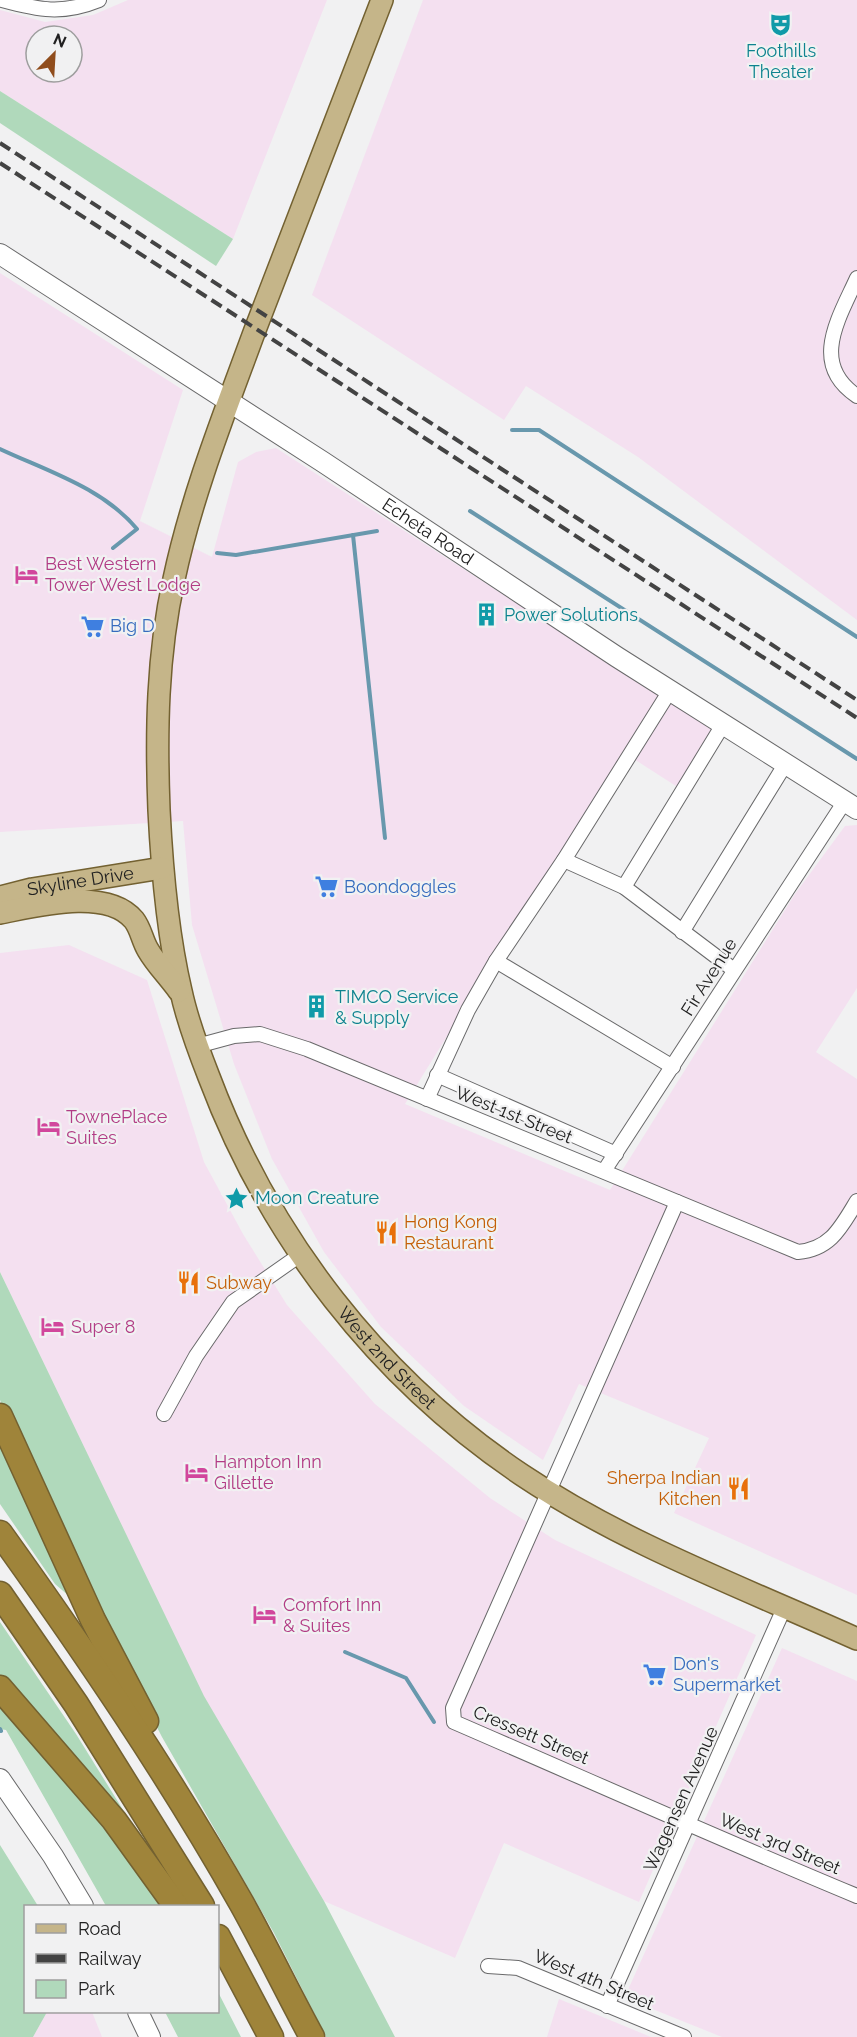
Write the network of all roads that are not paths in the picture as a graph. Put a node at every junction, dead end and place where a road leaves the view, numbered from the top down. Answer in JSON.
{"nodes":[{"id":1,"x":2,"y":0,"type":"edge"},
{"id":2,"x":99,"y":0,"type":"edge"},
{"id":3,"x":382,"y":0,"type":"edge"},
{"id":4,"x":0,"y":254,"type":"edge"},
{"id":5,"x":857,"y":278,"type":"edge"},
{"id":6,"x":857,"y":396,"type":"edge"},
{"id":7,"x":228,"y":401,"type":"junction"},
{"id":8,"x":670,"y":689,"type":"junction"},
{"id":9,"x":724,"y":723,"type":"junction"},
{"id":10,"x":786,"y":763,"type":"junction"},
{"id":11,"x":851,"y":805,"type":"edge"},
{"id":12,"x":564,"y":860,"type":"junction"},
{"id":13,"x":162,"y":868,"type":"junction"},
{"id":14,"x":624,"y":887,"type":"junction"},
{"id":15,"x":0,"y":897,"type":"edge"},
{"id":16,"x":0,"y":913,"type":"edge"},
{"id":17,"x":682,"y":932,"type":"junction"},
{"id":18,"x":496,"y":961,"type":"junction"},
{"id":19,"x":734,"y":970,"type":"junction"},
{"id":20,"x":181,"y":993,"type":"junction"},
{"id":21,"x":197,"y":1046,"type":"junction"},
{"id":22,"x":673,"y":1067,"type":"junction"},
{"id":23,"x":437,"y":1075,"type":"junction"},
{"id":24,"x":427,"y":1099,"type":"junction"},
{"id":25,"x":616,"y":1154,"type":"junction"},
{"id":26,"x":604,"y":1171,"type":"junction"},
{"id":27,"x":677,"y":1202,"type":"junction"},
{"id":28,"x":857,"y":1202,"type":"edge"},
{"id":29,"x":300,"y":1255,"type":"junction"},
{"id":30,"x":164,"y":1414,"type":"dead end"},
{"id":31,"x":0,"y":1416,"type":"edge"},
{"id":32,"x":550,"y":1493,"type":"junction"},
{"id":33,"x":0,"y":1533,"type":"edge"},
{"id":34,"x":0,"y":1594,"type":"edge"},
{"id":35,"x":784,"y":1606,"type":"junction"},
{"id":36,"x":857,"y":1639,"type":"edge"},
{"id":37,"x":0,"y":1688,"type":"edge"},
{"id":38,"x":0,"y":1779,"type":"edge"},
{"id":39,"x":689,"y":1826,"type":"junction"},
{"id":40,"x":857,"y":1896,"type":"edge"},
{"id":41,"x":242,"y":1904,"type":"junction"},
{"id":42,"x":82,"y":1905,"type":"edge"},
{"id":43,"x":175,"y":1905,"type":"edge"},
{"id":44,"x":201,"y":1905,"type":"edge"},
{"id":45,"x":219,"y":1939,"type":"edge"},
{"id":46,"x":489,"y":1966,"type":"dead end"},
{"id":47,"x":219,"y":1974,"type":"edge"},
{"id":48,"x":608,"y":2006,"type":"junction"},
{"id":49,"x":138,"y":2013,"type":"edge"},
{"id":50,"x":150,"y":2037,"type":"edge"},
{"id":51,"x":256,"y":2037,"type":"edge"},
{"id":52,"x":271,"y":2037,"type":"edge"},
{"id":53,"x":312,"y":2037,"type":"edge"},
{"id":54,"x":684,"y":2037,"type":"edge"}],
"edges":[{"from":1,"to":2,"type":"street"},
{"from":3,"to":7,"type":"main road","name":"West 2nd Street"},
{"from":4,"to":7,"type":"street","name":"Echeta Road"},
{"from":5,"to":6,"type":"street"},
{"from":7,"to":8,"type":"street","name":"Echeta Road"},
{"from":7,"to":13,"type":"main road","name":"West 2nd Street"},
{"from":8,"to":9,"type":"street","name":"Echeta Road"},
{"from":8,"to":12,"type":"street"},
{"from":9,"to":10,"type":"street","name":"Echeta Road"},
{"from":9,"to":14,"type":"street"},
{"from":10,"to":11,"type":"street","name":"Echeta Road"},
{"from":10,"to":17,"type":"street"},
{"from":11,"to":19,"type":"street","name":"Fir Avenue"},
{"from":12,"to":14,"type":"street"},
{"from":12,"to":18,"type":"street"},
{"from":13,"to":15,"type":"main road","name":"Skyline Drive"},
{"from":13,"to":20,"type":"main road","name":"West 2nd Street"},
{"from":14,"to":17,"type":"street"},
{"from":16,"to":20,"type":"main road"},
{"from":17,"to":19,"type":"street"},
{"from":18,"to":22,"type":"street"},
{"from":18,"to":23,"type":"street"},
{"from":19,"to":22,"type":"street","name":"Fir Avenue"},
{"from":20,"to":21,"type":"main road","name":"West 2nd Street"},
{"from":21,"to":24,"type":"street","name":"West 1st Street"},
{"from":21,"to":29,"type":"main road","name":"West 2nd Street"},
{"from":22,"to":25,"type":"street","name":"Fir Avenue"},
{"from":23,"to":24,"type":"street"},
{"from":23,"to":25,"type":"street"},
{"from":24,"to":26,"type":"street","name":"West 1st Street"},
{"from":25,"to":26,"type":"street","name":"Fir Avenue"},
{"from":26,"to":27,"type":"street","name":"West 1st Street"},
{"from":27,"to":28,"type":"street","name":"West 1st Street"},
{"from":27,"to":32,"type":"street"},
{"from":29,"to":30,"type":"street"},
{"from":29,"to":32,"type":"main road","name":"West 2nd Street"},
{"from":31,"to":41,"type":"highway"},
{"from":32,"to":35,"type":"main road","name":"West 2nd Street"},
{"from":32,"to":39,"type":"street","name":"Cressett Street"},
{"from":33,"to":41,"type":"highway"},
{"from":34,"to":44,"type":"highway"},
{"from":35,"to":36,"type":"main road","name":"West 2nd Street"},
{"from":35,"to":39,"type":"street","name":"Wagensen Avenue"},
{"from":37,"to":43,"type":"highway"},
{"from":38,"to":42,"type":"street"},
{"from":39,"to":40,"type":"street","name":"West 3rd Street"},
{"from":39,"to":48,"type":"street","name":"Wagensen Avenue"},
{"from":41,"to":53,"type":"highway"},
{"from":45,"to":52,"type":"highway"},
{"from":46,"to":48,"type":"street","name":"West 4th Street"},
{"from":47,"to":51,"type":"highway"},
{"from":48,"to":54,"type":"street","name":"West 4th Street"},
{"from":49,"to":50,"type":"street"}]}
